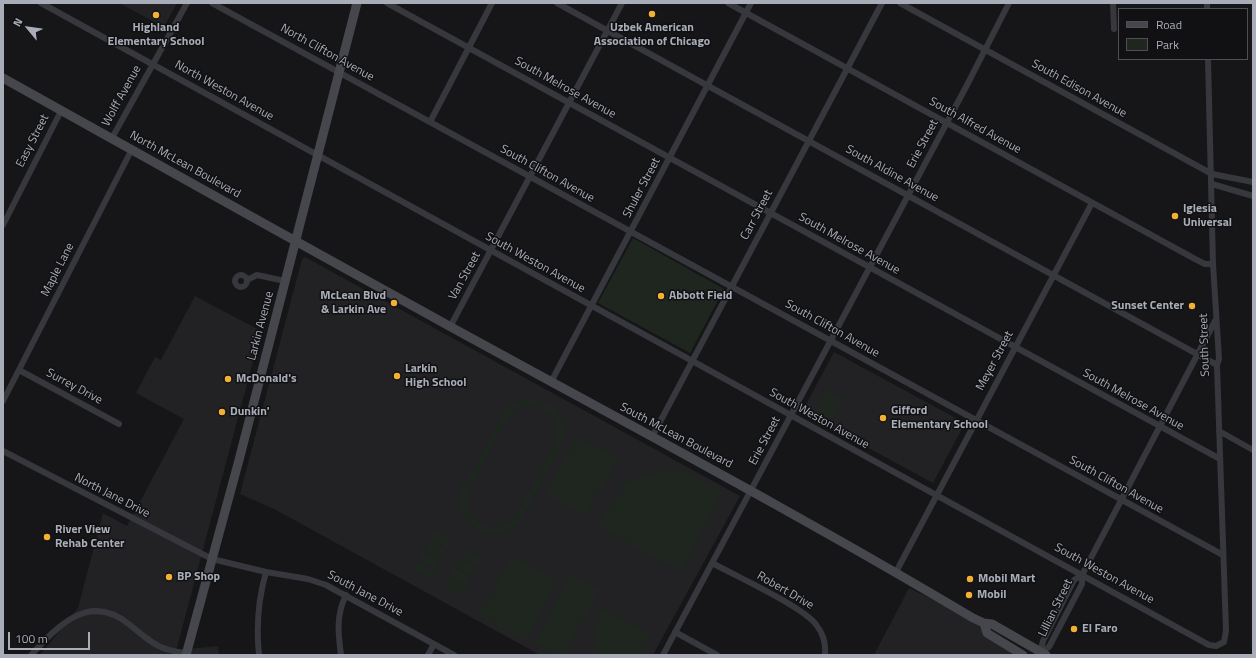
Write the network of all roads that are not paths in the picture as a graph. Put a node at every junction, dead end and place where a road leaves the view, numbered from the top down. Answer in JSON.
{"nodes":[{"id":1,"x":41,"y":3,"type":"edge"},
{"id":2,"x":187,"y":3,"type":"edge"},
{"id":3,"x":212,"y":3,"type":"edge"},
{"id":4,"x":357,"y":3,"type":"edge"},
{"id":5,"x":387,"y":3,"type":"edge"},
{"id":6,"x":492,"y":3,"type":"edge"},
{"id":7,"x":557,"y":3,"type":"edge"},
{"id":8,"x":622,"y":3,"type":"edge"},
{"id":9,"x":728,"y":3,"type":"edge"},
{"id":10,"x":751,"y":3,"type":"edge"},
{"id":11,"x":882,"y":3,"type":"edge"},
{"id":12,"x":900,"y":3,"type":"edge"},
{"id":13,"x":1009,"y":3,"type":"edge"},
{"id":14,"x":1113,"y":3,"type":"edge"},
{"id":15,"x":746,"y":13,"type":"junction"},
{"id":16,"x":1114,"y":29,"type":"dead end"},
{"id":17,"x":608,"y":30,"type":"junction"},
{"id":18,"x":468,"y":48,"type":"junction"},
{"id":19,"x":985,"y":50,"type":"junction"},
{"id":20,"x":1208,"y":60,"type":"edge"},
{"id":21,"x":152,"y":64,"type":"junction"},
{"id":22,"x":847,"y":68,"type":"junction"},
{"id":23,"x":339,"y":72,"type":"junction"},
{"id":24,"x":3,"y":78,"type":"edge"},
{"id":25,"x":708,"y":86,"type":"junction"},
{"id":26,"x":569,"y":103,"type":"junction"},
{"id":27,"x":61,"y":111,"type":"junction"},
{"id":28,"x":430,"y":122,"type":"junction"},
{"id":29,"x":947,"y":123,"type":"junction"},
{"id":30,"x":112,"y":138,"type":"junction"},
{"id":31,"x":809,"y":141,"type":"junction"},
{"id":32,"x":132,"y":149,"type":"junction"},
{"id":33,"x":319,"y":155,"type":"junction"},
{"id":34,"x":670,"y":158,"type":"junction"},
{"id":35,"x":1212,"y":174,"type":"junction"},
{"id":36,"x":530,"y":177,"type":"junction"},
{"id":37,"x":1253,"y":182,"type":"edge"},
{"id":38,"x":1212,"y":184,"type":"junction"},
{"id":39,"x":909,"y":195,"type":"junction"},
{"id":40,"x":1253,"y":196,"type":"edge"},
{"id":41,"x":396,"y":199,"type":"joint"},
{"id":42,"x":1092,"y":203,"type":"junction"},
{"id":43,"x":770,"y":214,"type":"junction"},
{"id":44,"x":3,"y":225,"type":"edge"},
{"id":45,"x":631,"y":233,"type":"junction"},
{"id":46,"x":296,"y":240,"type":"junction"},
{"id":47,"x":491,"y":252,"type":"junction"},
{"id":48,"x":1213,"y":264,"type":"junction"},
{"id":49,"x":870,"y":267,"type":"junction"},
{"id":50,"x":355,"y":274,"type":"joint"},
{"id":51,"x":1053,"y":275,"type":"junction"},
{"id":52,"x":247,"y":280,"type":"dead end"},
{"id":53,"x":285,"y":281,"type":"junction"},
{"id":54,"x":732,"y":286,"type":"junction"},
{"id":55,"x":592,"y":307,"type":"junction"},
{"id":56,"x":1215,"y":321,"type":"junction"},
{"id":57,"x":450,"y":327,"type":"junction"},
{"id":58,"x":831,"y":342,"type":"junction"},
{"id":59,"x":1014,"y":348,"type":"junction"},
{"id":60,"x":1198,"y":354,"type":"junction"},
{"id":61,"x":692,"y":362,"type":"junction"},
{"id":62,"x":1217,"y":365,"type":"junction"},
{"id":63,"x":19,"y":370,"type":"junction"},
{"id":64,"x":551,"y":382,"type":"junction"},
{"id":65,"x":3,"y":401,"type":"edge"},
{"id":66,"x":791,"y":416,"type":"junction"},
{"id":67,"x":976,"y":421,"type":"junction"},
{"id":68,"x":119,"y":424,"type":"dead end"},
{"id":69,"x":1160,"y":428,"type":"junction"},
{"id":70,"x":1219,"y":431,"type":"junction"},
{"id":71,"x":652,"y":437,"type":"junction"},
{"id":72,"x":1253,"y":450,"type":"edge"},
{"id":73,"x":3,"y":451,"type":"edge"},
{"id":74,"x":1220,"y":459,"type":"junction"},
{"id":75,"x":751,"y":490,"type":"junction"},
{"id":76,"x":936,"y":495,"type":"junction"},
{"id":77,"x":1122,"y":500,"type":"junction"},
{"id":78,"x":1223,"y":555,"type":"junction"},
{"id":79,"x":212,"y":559,"type":"junction"},
{"id":80,"x":712,"y":563,"type":"junction"},
{"id":81,"x":266,"y":572,"type":"junction"},
{"id":82,"x":896,"y":572,"type":"junction"},
{"id":83,"x":1082,"y":575,"type":"junction"},
{"id":84,"x":346,"y":595,"type":"junction"},
{"id":85,"x":984,"y":624,"type":"junction"},
{"id":86,"x":1226,"y":631,"type":"joint"},
{"id":87,"x":675,"y":632,"type":"junction"},
{"id":88,"x":434,"y":644,"type":"junction"},
{"id":89,"x":1043,"y":653,"type":"edge"},
{"id":90,"x":186,"y":654,"type":"edge"},
{"id":91,"x":31,"y":655,"type":"edge"},
{"id":92,"x":259,"y":655,"type":"edge"},
{"id":93,"x":340,"y":655,"type":"edge"},
{"id":94,"x":428,"y":655,"type":"edge"},
{"id":95,"x":454,"y":655,"type":"edge"},
{"id":96,"x":663,"y":655,"type":"edge"},
{"id":97,"x":717,"y":655,"type":"edge"},
{"id":98,"x":825,"y":655,"type":"edge"},
{"id":99,"x":1023,"y":655,"type":"edge"}],
"edges":[{"from":1,"to":21,"type":"street","name":"North Weston Avenue"},
{"from":2,"to":21,"type":"street","name":"Wolff Avenue"},
{"from":3,"to":23,"type":"street","name":"North Clifton Avenue"},
{"from":4,"to":23,"type":"main road","name":"Larkin Avenue"},
{"from":5,"to":18,"type":"street","name":"South Melrose Avenue"},
{"from":6,"to":18,"type":"street"},
{"from":7,"to":17,"type":"street","name":"South Aldine Avenue"},
{"from":8,"to":17,"type":"street","name":"Van Street"},
{"from":9,"to":15,"type":"street","name":"South Alfred Avenue"},
{"from":10,"to":15,"type":"street","name":"Shuler Street"},
{"from":11,"to":22,"type":"street","name":"Carr Street"},
{"from":12,"to":19,"type":"street","name":"South Edison Avenue"},
{"from":13,"to":19,"type":"street","name":"Erie Street"},
{"from":14,"to":16,"type":"street"},
{"from":15,"to":22,"type":"street","name":"South Alfred Avenue"},
{"from":15,"to":25,"type":"street","name":"Shuler Street"},
{"from":17,"to":25,"type":"street","name":"South Aldine Avenue"},
{"from":17,"to":26,"type":"street","name":"Van Street"},
{"from":18,"to":26,"type":"street","name":"South Melrose Avenue"},
{"from":18,"to":28,"type":"street"},
{"from":19,"to":29,"type":"street","name":"Erie Street"},
{"from":19,"to":35,"type":"street","name":"South Edison Avenue"},
{"from":20,"to":35,"type":"street","name":"South Street"},
{"from":21,"to":30,"type":"street","name":"Wolff Avenue"},
{"from":21,"to":33,"type":"street","name":"North Weston Avenue"},
{"from":22,"to":29,"type":"street","name":"South Alfred Avenue"},
{"from":22,"to":31,"type":"street","name":"Carr Street"},
{"from":23,"to":28,"type":"street","name":"North Clifton Avenue"},
{"from":23,"to":33,"type":"main road","name":"Larkin Avenue"},
{"from":24,"to":27,"type":"main road","name":"North McLean Boulevard"},
{"from":25,"to":31,"type":"street","name":"South Aldine Avenue"},
{"from":25,"to":34,"type":"street","name":"Shuler Street"},
{"from":26,"to":34,"type":"street","name":"South Melrose Avenue"},
{"from":26,"to":36,"type":"street","name":"Van Street"},
{"from":27,"to":30,"type":"main road","name":"North McLean Boulevard"},
{"from":27,"to":44,"type":"street","name":"Easy Street"},
{"from":28,"to":36,"type":"street","name":"South Clifton Avenue"},
{"from":29,"to":39,"type":"street","name":"Erie Street"},
{"from":29,"to":42,"type":"street","name":"South Alfred Avenue"},
{"from":30,"to":32,"type":"main road","name":"North McLean Boulevard"},
{"from":31,"to":39,"type":"street","name":"South Aldine Avenue"},
{"from":31,"to":43,"type":"street","name":"Carr Street"},
{"from":32,"to":46,"type":"main road","name":"North McLean Boulevard"},
{"from":32,"to":63,"type":"street","name":"Maple Lane"},
{"from":33,"to":41,"type":"street","name":"North Weston Avenue"},
{"from":33,"to":46,"type":"main road","name":"Larkin Avenue"},
{"from":34,"to":43,"type":"street","name":"South Melrose Avenue"},
{"from":34,"to":45,"type":"street","name":"Shuler Street"},
{"from":35,"to":37,"type":"street","name":"South Edison Avenue"},
{"from":35,"to":38,"type":"street","name":"South Street"},
{"from":36,"to":45,"type":"street","name":"South Clifton Avenue"},
{"from":36,"to":47,"type":"street","name":"Van Street"},
{"from":38,"to":40,"type":"street"},
{"from":38,"to":48,"type":"street","name":"South Street"},
{"from":39,"to":49,"type":"street","name":"Erie Street"},
{"from":39,"to":51,"type":"street","name":"South Aldine Avenue"},
{"from":41,"to":47,"type":"street","name":"South Weston Avenue"},
{"from":42,"to":48,"type":"street","name":"South Alfred Avenue"},
{"from":42,"to":51,"type":"street","name":"Meyer Street"},
{"from":43,"to":49,"type":"street","name":"South Melrose Avenue"},
{"from":43,"to":54,"type":"street","name":"Carr Street"},
{"from":45,"to":54,"type":"street","name":"South Clifton Avenue"},
{"from":45,"to":55,"type":"street","name":"Shuler Street"},
{"from":46,"to":50,"type":"main road","name":"North McLean Boulevard"},
{"from":46,"to":53,"type":"main road","name":"Larkin Avenue"},
{"from":47,"to":55,"type":"street","name":"South Weston Avenue"},
{"from":47,"to":57,"type":"street","name":"Van Street"},
{"from":48,"to":56,"type":"street","name":"South Street"},
{"from":49,"to":58,"type":"street","name":"Erie Street"},
{"from":49,"to":59,"type":"street","name":"South Melrose Avenue"},
{"from":50,"to":57,"type":"main road","name":"South McLean Boulevard"},
{"from":51,"to":59,"type":"street","name":"Meyer Street"},
{"from":51,"to":60,"type":"street","name":"South Aldine Avenue"},
{"from":52,"to":53,"type":"street"},
{"from":53,"to":79,"type":"main road","name":"Larkin Avenue"},
{"from":54,"to":58,"type":"street","name":"South Clifton Avenue"},
{"from":54,"to":61,"type":"street","name":"Carr Street"},
{"from":55,"to":61,"type":"street","name":"South Weston Avenue"},
{"from":55,"to":64,"type":"street","name":"Shuler Street"},
{"from":56,"to":60,"type":"street","name":"Lillian Street"},
{"from":56,"to":62,"type":"street","name":"South Street"},
{"from":57,"to":64,"type":"main road","name":"South McLean Boulevard"},
{"from":58,"to":66,"type":"street","name":"Erie Street"},
{"from":58,"to":67,"type":"street","name":"South Clifton Avenue"},
{"from":59,"to":67,"type":"street","name":"Meyer Street"},
{"from":59,"to":69,"type":"street","name":"South Melrose Avenue"},
{"from":60,"to":62,"type":"street","name":"South Aldine Avenue"},
{"from":60,"to":69,"type":"street","name":"Lillian Street"},
{"from":61,"to":66,"type":"street","name":"South Weston Avenue"},
{"from":61,"to":71,"type":"street","name":"Carr Street"},
{"from":62,"to":70,"type":"street","name":"South Street"},
{"from":63,"to":65,"type":"street","name":"Maple Lane"},
{"from":63,"to":68,"type":"street","name":"Surrey Drive"},
{"from":64,"to":71,"type":"main road","name":"South McLean Boulevard"},
{"from":66,"to":75,"type":"street","name":"Erie Street"},
{"from":66,"to":76,"type":"street","name":"South Weston Avenue"},
{"from":67,"to":76,"type":"street","name":"Meyer Street"},
{"from":67,"to":77,"type":"street","name":"South Clifton Avenue"},
{"from":69,"to":74,"type":"street","name":"South Melrose Avenue"},
{"from":69,"to":77,"type":"street","name":"Lillian Street"},
{"from":70,"to":72,"type":"street"},
{"from":70,"to":74,"type":"street","name":"South Street"},
{"from":71,"to":75,"type":"main road","name":"South McLean Boulevard"},
{"from":73,"to":79,"type":"street","name":"North Jane Drive"},
{"from":74,"to":78,"type":"street","name":"South Street"},
{"from":75,"to":80,"type":"street","name":"Erie Street"},
{"from":75,"to":82,"type":"main road","name":"South McLean Boulevard"},
{"from":76,"to":82,"type":"street","name":"Meyer Street"},
{"from":76,"to":83,"type":"street","name":"South Weston Avenue"},
{"from":77,"to":78,"type":"street","name":"South Clifton Avenue"},
{"from":77,"to":83,"type":"street","name":"Lillian Street"},
{"from":78,"to":86,"type":"street","name":"South Street"},
{"from":79,"to":81,"type":"street","name":"South Jane Drive"},
{"from":79,"to":90,"type":"main road","name":"Larkin Avenue"},
{"from":80,"to":87,"type":"street","name":"Erie Street"},
{"from":80,"to":98,"type":"street","name":"Robert Drive"},
{"from":81,"to":84,"type":"street","name":"South Jane Drive"},
{"from":81,"to":92,"type":"street"},
{"from":82,"to":85,"type":"main road","name":"South McLean Boulevard"},
{"from":83,"to":86,"type":"street","name":"South Weston Avenue"},
{"from":83,"to":89,"type":"street","name":"Lillian Street"},
{"from":84,"to":88,"type":"street","name":"South Jane Drive"},
{"from":84,"to":93,"type":"street"},
{"from":85,"to":89,"type":"main road","name":"South McLean Boulevard"},
{"from":85,"to":99,"type":"main road","name":"South McLean Boulevard"},
{"from":87,"to":96,"type":"street","name":"Erie Street"},
{"from":87,"to":97,"type":"street"},
{"from":88,"to":94,"type":"street"},
{"from":88,"to":95,"type":"street","name":"South Jane Drive"},
{"from":90,"to":91,"type":"street"}]}
